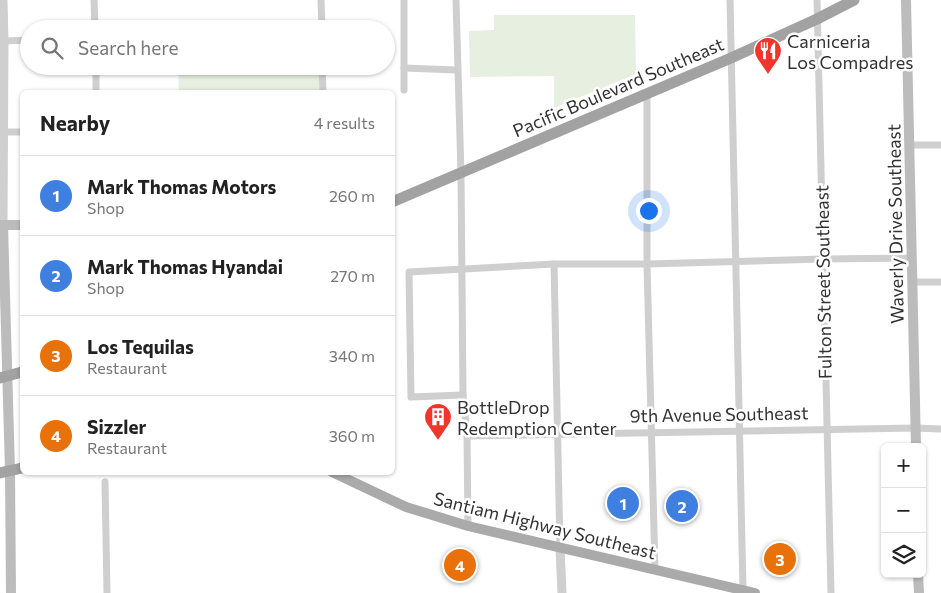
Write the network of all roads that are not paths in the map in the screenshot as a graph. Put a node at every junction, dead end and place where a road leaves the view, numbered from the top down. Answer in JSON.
{"nodes":[{"id":1,"x":3,"y":0,"type":"edge"},
{"id":2,"x":94,"y":0,"type":"edge"},
{"id":3,"x":321,"y":0,"type":"edge"},
{"id":4,"x":404,"y":0,"type":"edge"},
{"id":5,"x":456,"y":0,"type":"edge"},
{"id":6,"x":730,"y":0,"type":"edge"},
{"id":7,"x":817,"y":0,"type":"edge"},
{"id":8,"x":854,"y":0,"type":"edge"},
{"id":9,"x":906,"y":0,"type":"edge"},
{"id":10,"x":817,"y":19,"type":"junction"},
{"id":11,"x":95,"y":20,"type":"edge"},
{"id":12,"x":322,"y":20,"type":"edge"},
{"id":13,"x":4,"y":40,"type":"junction"},
{"id":14,"x":20,"y":40,"type":"edge"},
{"id":15,"x":731,"y":58,"type":"junction"},
{"id":16,"x":404,"y":68,"type":"junction"},
{"id":17,"x":457,"y":70,"type":"junction"},
{"id":18,"x":96,"y":75,"type":"edge"},
{"id":19,"x":322,"y":75,"type":"edge"},
{"id":20,"x":96,"y":90,"type":"edge"},
{"id":21,"x":323,"y":90,"type":"edge"},
{"id":22,"x":404,"y":90,"type":"dead end"},
{"id":23,"x":647,"y":93,"type":"junction"},
{"id":24,"x":4,"y":132,"type":"junction"},
{"id":25,"x":20,"y":132,"type":"edge"},
{"id":26,"x":910,"y":145,"type":"junction"},
{"id":27,"x":941,"y":145,"type":"edge"},
{"id":28,"x":461,"y":173,"type":"junction"},
{"id":29,"x":395,"y":201,"type":"edge"},
{"id":30,"x":2,"y":225,"type":"edge"},
{"id":31,"x":20,"y":225,"type":"edge"},
{"id":32,"x":912,"y":258,"type":"junction"},
{"id":33,"x":822,"y":259,"type":"junction"},
{"id":34,"x":736,"y":262,"type":"junction"},
{"id":35,"x":554,"y":264,"type":"junction"},
{"id":36,"x":647,"y":264,"type":"junction"},
{"id":37,"x":463,"y":270,"type":"junction"},
{"id":38,"x":912,"y":282,"type":"junction"},
{"id":39,"x":941,"y":282,"type":"edge"},
{"id":40,"x":20,"y":373,"type":"edge"},
{"id":41,"x":3,"y":377,"type":"edge"},
{"id":42,"x":20,"y":377,"type":"edge"},
{"id":43,"x":463,"y":395,"type":"junction"},
{"id":44,"x":915,"y":428,"type":"junction"},
{"id":45,"x":827,"y":429,"type":"junction"},
{"id":46,"x":941,"y":429,"type":"edge"},
{"id":47,"x":739,"y":431,"type":"junction"},
{"id":48,"x":651,"y":432,"type":"junction"},
{"id":49,"x":558,"y":434,"type":"junction"},
{"id":50,"x":467,"y":436,"type":"junction"},
{"id":51,"x":916,"y":443,"type":"edge"},
{"id":52,"x":20,"y":468,"type":"edge"},
{"id":53,"x":5,"y":472,"type":"edge"},
{"id":54,"x":338,"y":475,"type":"edge"},
{"id":55,"x":105,"y":482,"type":"dead end"},
{"id":56,"x":468,"y":526,"type":"junction"},
{"id":57,"x":560,"y":548,"type":"junction"},
{"id":58,"x":655,"y":569,"type":"junction"},
{"id":59,"x":918,"y":578,"type":"edge"},
{"id":60,"x":743,"y":590,"type":"junction"},
{"id":61,"x":11,"y":593,"type":"edge"},
{"id":62,"x":107,"y":593,"type":"edge"},
{"id":63,"x":562,"y":593,"type":"edge"},
{"id":64,"x":755,"y":593,"type":"edge"},
{"id":65,"x":831,"y":593,"type":"edge"},
{"id":66,"x":919,"y":593,"type":"edge"}],
"edges":[{"from":1,"to":13,"type":"street"},
{"from":2,"to":11,"type":"street"},
{"from":3,"to":12,"type":"street"},
{"from":4,"to":16,"type":"street"},
{"from":5,"to":17,"type":"street"},
{"from":6,"to":15,"type":"street"},
{"from":7,"to":10,"type":"street","name":"Fulton Street Southeast"},
{"from":8,"to":10,"type":"highway","name":"Pacific Boulevard Southeast"},
{"from":9,"to":26,"type":"main road","name":"Waverly Drive Southeast"},
{"from":10,"to":15,"type":"highway","name":"Pacific Boulevard Southeast"},
{"from":10,"to":33,"type":"street","name":"Fulton Street Southeast"},
{"from":13,"to":14,"type":"street"},
{"from":13,"to":24,"type":"street"},
{"from":15,"to":23,"type":"highway","name":"Pacific Boulevard Southeast"},
{"from":15,"to":34,"type":"street"},
{"from":16,"to":17,"type":"street"},
{"from":16,"to":22,"type":"street"},
{"from":17,"to":28,"type":"street"},
{"from":18,"to":20,"type":"street"},
{"from":19,"to":21,"type":"street"},
{"from":23,"to":28,"type":"highway","name":"Pacific Boulevard Southeast"},
{"from":23,"to":36,"type":"street"},
{"from":24,"to":25,"type":"street"},
{"from":24,"to":30,"type":"street"},
{"from":26,"to":27,"type":"street"},
{"from":26,"to":32,"type":"main road","name":"Waverly Drive Southeast"},
{"from":28,"to":29,"type":"highway","name":"Pacific Boulevard Southeast"},
{"from":28,"to":37,"type":"street"},
{"from":30,"to":31,"type":"main road"},
{"from":30,"to":41,"type":"main road"},
{"from":32,"to":33,"type":"street"},
{"from":32,"to":38,"type":"main road","name":"Waverly Drive Southeast"},
{"from":33,"to":34,"type":"street"},
{"from":33,"to":45,"type":"street","name":"Fulton Street Southeast"},
{"from":34,"to":36,"type":"street"},
{"from":34,"to":47,"type":"street"},
{"from":35,"to":36,"type":"street"},
{"from":35,"to":37,"type":"street"},
{"from":35,"to":49,"type":"street"},
{"from":36,"to":48,"type":"street"},
{"from":37,"to":43,"type":"street"},
{"from":37,"to":43,"type":"street"},
{"from":38,"to":39,"type":"street"},
{"from":38,"to":44,"type":"main road","name":"Waverly Drive Southeast"},
{"from":40,"to":41,"type":"highway"},
{"from":41,"to":42,"type":"main road"},
{"from":41,"to":53,"type":"main road"},
{"from":43,"to":50,"type":"street"},
{"from":44,"to":45,"type":"street","name":"9th Avenue Southeast"},
{"from":44,"to":46,"type":"street","name":"9th Avenue Southeast"},
{"from":44,"to":51,"type":"main road","name":"Waverly Drive Southeast"},
{"from":45,"to":47,"type":"street","name":"9th Avenue Southeast"},
{"from":45,"to":65,"type":"street","name":"Fulton Street Southeast"},
{"from":47,"to":48,"type":"street","name":"9th Avenue Southeast"},
{"from":47,"to":60,"type":"street"},
{"from":48,"to":49,"type":"street","name":"9th Avenue Southeast"},
{"from":48,"to":58,"type":"street"},
{"from":49,"to":50,"type":"street","name":"9th Avenue Southeast"},
{"from":49,"to":57,"type":"street"},
{"from":50,"to":56,"type":"street"},
{"from":52,"to":53,"type":"highway"},
{"from":53,"to":61,"type":"main road"},
{"from":54,"to":56,"type":"main road","name":"Santiam Highway Southeast"},
{"from":55,"to":62,"type":"street"},
{"from":56,"to":57,"type":"main road","name":"Santiam Highway Southeast"},
{"from":57,"to":58,"type":"main road","name":"Santiam Highway Southeast"},
{"from":57,"to":63,"type":"street"},
{"from":58,"to":60,"type":"main road","name":"Santiam Highway Southeast"},
{"from":59,"to":66,"type":"main road"},
{"from":60,"to":64,"type":"main road","name":"Santiam Highway Southeast"}]}
